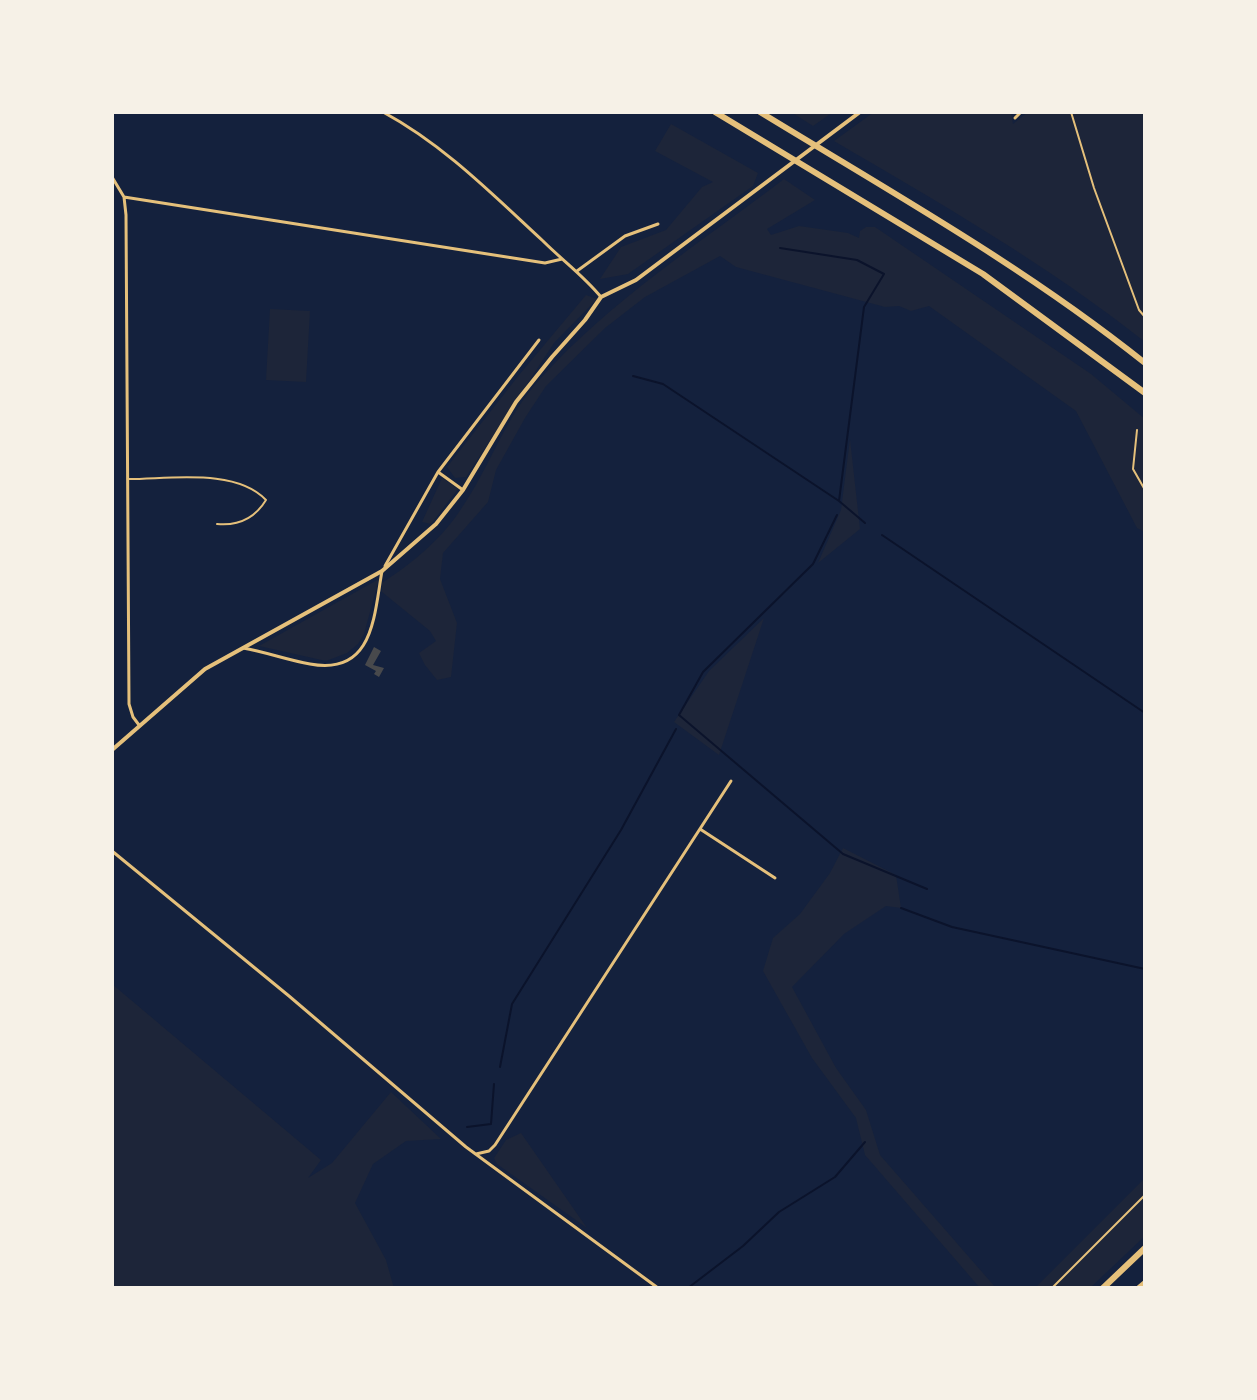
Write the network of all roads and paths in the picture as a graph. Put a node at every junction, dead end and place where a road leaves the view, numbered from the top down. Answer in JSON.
{"nodes":[{"id":1,"x":383,"y":112,"type":"edge"},
{"id":2,"x":715,"y":112,"type":"edge"},
{"id":3,"x":760,"y":112,"type":"edge"},
{"id":4,"x":860,"y":112,"type":"edge"},
{"id":5,"x":1021,"y":112,"type":"edge"},
{"id":6,"x":1071,"y":112,"type":"edge"},
{"id":7,"x":1015,"y":118,"type":"dead end"},
{"id":8,"x":112,"y":177,"type":"edge"},
{"id":9,"x":124,"y":197,"type":"junction"},
{"id":10,"x":658,"y":224,"type":"dead end"},
{"id":11,"x":562,"y":259,"type":"junction"},
{"id":12,"x":577,"y":271,"type":"junction"},
{"id":13,"x":601,"y":297,"type":"junction"},
{"id":14,"x":1145,"y":317,"type":"edge"},
{"id":15,"x":539,"y":340,"type":"dead end"},
{"id":16,"x":1145,"y":363,"type":"edge"},
{"id":17,"x":1143,"y":392,"type":"edge"},
{"id":18,"x":1137,"y":430,"type":"dead end"},
{"id":19,"x":438,"y":472,"type":"junction"},
{"id":20,"x":128,"y":479,"type":"junction"},
{"id":21,"x":463,"y":490,"type":"junction"},
{"id":22,"x":1145,"y":490,"type":"edge"},
{"id":23,"x":217,"y":524,"type":"dead end"},
{"id":24,"x":383,"y":570,"type":"junction"},
{"id":25,"x":243,"y":648,"type":"junction"},
{"id":26,"x":139,"y":725,"type":"junction"},
{"id":27,"x":112,"y":750,"type":"edge"},
{"id":28,"x":731,"y":781,"type":"dead end"},
{"id":29,"x":700,"y":829,"type":"junction"},
{"id":30,"x":112,"y":851,"type":"edge"},
{"id":31,"x":775,"y":878,"type":"dead end"},
{"id":32,"x":476,"y":1154,"type":"junction"},
{"id":33,"x":1145,"y":1195,"type":"edge"},
{"id":34,"x":1145,"y":1248,"type":"edge"},
{"id":35,"x":1145,"y":1283,"type":"edge"},
{"id":36,"x":658,"y":1288,"type":"edge"},
{"id":37,"x":1052,"y":1288,"type":"edge"},
{"id":38,"x":1103,"y":1288,"type":"edge"},
{"id":39,"x":1139,"y":1288,"type":"edge"}],
"edges":[{"from":1,"to":11,"type":"street"},
{"from":2,"to":17,"type":"highway"},
{"from":3,"to":16,"type":"highway"},
{"from":4,"to":13,"type":"street"},
{"from":5,"to":7,"type":"street"},
{"from":6,"to":14,"type":"path"},
{"from":8,"to":9,"type":"street"},
{"from":9,"to":11,"type":"street"},
{"from":9,"to":20,"type":"street"},
{"from":10,"to":12,"type":"street"},
{"from":11,"to":12,"type":"street"},
{"from":12,"to":13,"type":"street"},
{"from":13,"to":21,"type":"street"},
{"from":15,"to":19,"type":"street"},
{"from":18,"to":22,"type":"path"},
{"from":19,"to":21,"type":"street"},
{"from":19,"to":24,"type":"street"},
{"from":20,"to":23,"type":"lane"},
{"from":20,"to":26,"type":"street"},
{"from":21,"to":24,"type":"street"},
{"from":24,"to":25,"type":"street"},
{"from":24,"to":25,"type":"street"},
{"from":25,"to":26,"type":"street"},
{"from":26,"to":27,"type":"street"},
{"from":28,"to":29,"type":"street"},
{"from":29,"to":31,"type":"street"},
{"from":29,"to":32,"type":"street"},
{"from":30,"to":32,"type":"street"},
{"from":32,"to":36,"type":"street"},
{"from":33,"to":37,"type":"path"},
{"from":34,"to":38,"type":"highway"},
{"from":35,"to":39,"type":"highway"}]}
